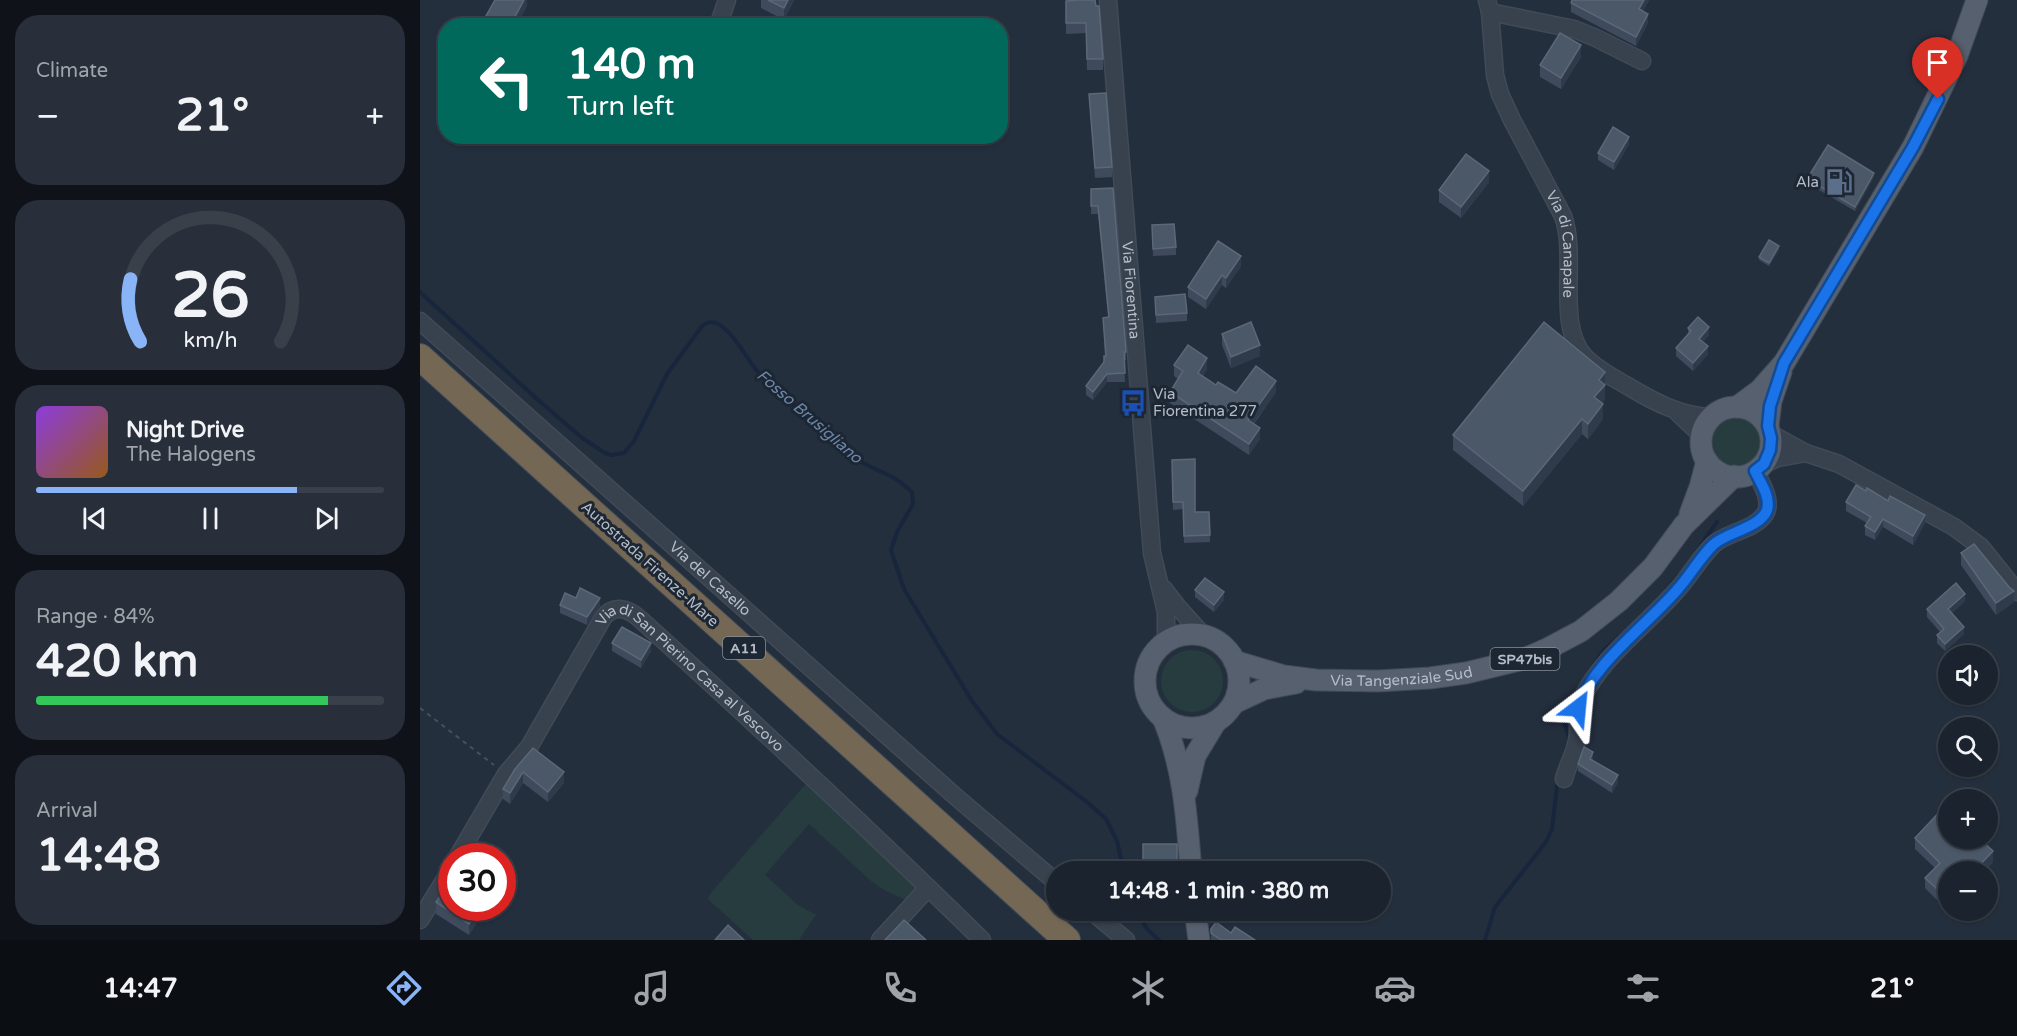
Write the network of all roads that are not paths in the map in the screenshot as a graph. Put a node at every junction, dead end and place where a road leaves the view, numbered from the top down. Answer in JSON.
{"nodes":[{"id":1,"x":727,"y":0,"type":"edge"},
{"id":2,"x":1108,"y":0,"type":"edge"},
{"id":3,"x":1977,"y":0,"type":"edge"},
{"id":4,"x":1489,"y":6,"type":"edge"},
{"id":5,"x":721,"y":18,"type":"edge"},
{"id":6,"x":1642,"y":61,"type":"dead end"},
{"id":7,"x":420,"y":321,"type":"edge"},
{"id":8,"x":420,"y":357,"type":"edge"},
{"id":9,"x":1784,"y":363,"type":"junction"},
{"id":10,"x":420,"y":380,"type":"edge"},
{"id":11,"x":1737,"y":407,"type":"junction"},
{"id":12,"x":1677,"y":411,"type":"junction"},
{"id":13,"x":1711,"y":417,"type":"junction"},
{"id":14,"x":1769,"y":430,"type":"junction"},
{"id":15,"x":1702,"y":436,"type":"junction"},
{"id":16,"x":1806,"y":453,"type":"junction"},
{"id":17,"x":1707,"y":461,"type":"junction"},
{"id":18,"x":1759,"y":467,"type":"junction"},
{"id":19,"x":1734,"y":477,"type":"junction"},
{"id":20,"x":1684,"y":525,"type":"junction"},
{"id":21,"x":1158,"y":580,"type":"junction"},
{"id":22,"x":2017,"y":592,"type":"edge"},
{"id":23,"x":1204,"y":636,"type":"junction"},
{"id":24,"x":1166,"y":643,"type":"junction"},
{"id":25,"x":1234,"y":661,"type":"junction"},
{"id":26,"x":1316,"y":680,"type":"junction"},
{"id":27,"x":1234,"y":703,"type":"junction"},
{"id":28,"x":1163,"y":718,"type":"junction"},
{"id":29,"x":1215,"y":723,"type":"junction"},
{"id":30,"x":1563,"y":779,"type":"dead end"},
{"id":31,"x":1186,"y":800,"type":"junction"},
{"id":32,"x":466,"y":843,"type":"edge"},
{"id":33,"x":1190,"y":861,"type":"edge"},
{"id":34,"x":1046,"y":873,"type":"edge"},
{"id":35,"x":928,"y":888,"type":"junction"},
{"id":36,"x":438,"y":891,"type":"edge"},
{"id":37,"x":420,"y":920,"type":"edge"},
{"id":38,"x":1103,"y":921,"type":"edge"},
{"id":39,"x":1196,"y":921,"type":"edge"},
{"id":40,"x":880,"y":940,"type":"edge"},
{"id":41,"x":982,"y":940,"type":"edge"},
{"id":42,"x":1041,"y":940,"type":"edge"},
{"id":43,"x":1067,"y":940,"type":"edge"},
{"id":44,"x":1126,"y":940,"type":"edge"},
{"id":45,"x":1199,"y":940,"type":"edge"}],
"edges":[{"from":1,"to":5,"type":"street"},
{"from":2,"to":21,"type":"street","name":"Via Fiorentina"},
{"from":3,"to":9,"type":"main road"},
{"from":4,"to":6,"type":"street"},
{"from":4,"to":12,"type":"street","name":"Via di Canapale"},
{"from":7,"to":34,"type":"street","name":"Via del Casello"},
{"from":8,"to":43,"type":"highway","name":"Autostrada Firenze-Mare","number":"A11"},
{"from":9,"to":11,"type":"main road"},
{"from":9,"to":14,"type":"main road"},
{"from":10,"to":42,"type":"highway","name":"Autostrada Firenze-Mare","number":"A11"},
{"from":11,"to":13,"type":"main road"},
{"from":11,"to":14,"type":"main road"},
{"from":12,"to":13,"type":"street","name":"Via di Canapale"},
{"from":12,"to":15,"type":"street"},
{"from":13,"to":15,"type":"main road"},
{"from":14,"to":16,"type":"street"},
{"from":14,"to":18,"type":"main road"},
{"from":15,"to":17,"type":"main road","name":"Via Tangenziale Sud","number":"SP47bis"},
{"from":16,"to":18,"type":"street"},
{"from":16,"to":22,"type":"street"},
{"from":17,"to":19,"type":"main road"},
{"from":17,"to":20,"type":"main road","name":"Via Tangenziale Sud","number":"SP47bis"},
{"from":18,"to":19,"type":"main road","name":"Via Tangenziale Sud","number":"SP47bis"},
{"from":18,"to":30,"type":"street"},
{"from":19,"to":20,"type":"main road","name":"Via Tangenziale Sud","number":"SP47bis"},
{"from":20,"to":26,"type":"main road","name":"Via Tangenziale Sud","number":"SP47bis"},
{"from":21,"to":23,"type":"street","name":"Via Fiorentina"},
{"from":21,"to":24,"type":"street","name":"Via Fiorentina"},
{"from":23,"to":24,"type":"main road"},
{"from":23,"to":25,"type":"main road"},
{"from":24,"to":28,"type":"main road"},
{"from":25,"to":26,"type":"main road","name":"Via Tangenziale Sud","number":"SP47bis"},
{"from":25,"to":27,"type":"main road"},
{"from":26,"to":27,"type":"main road","name":"Via Tangenziale Sud","number":"SP47bis"},
{"from":27,"to":29,"type":"main road"},
{"from":28,"to":29,"type":"main road"},
{"from":28,"to":31,"type":"main road"},
{"from":29,"to":31,"type":"main road"},
{"from":31,"to":33,"type":"main road"},
{"from":32,"to":35,"type":"street","name":"Via di San Pierino Casa al Vescovo"},
{"from":35,"to":40,"type":"street"},
{"from":35,"to":41,"type":"street","name":"Via di San Pierino Casa al Vescovo"},
{"from":36,"to":37,"type":"street"},
{"from":38,"to":44,"type":"street"},
{"from":39,"to":45,"type":"main road"}]}
